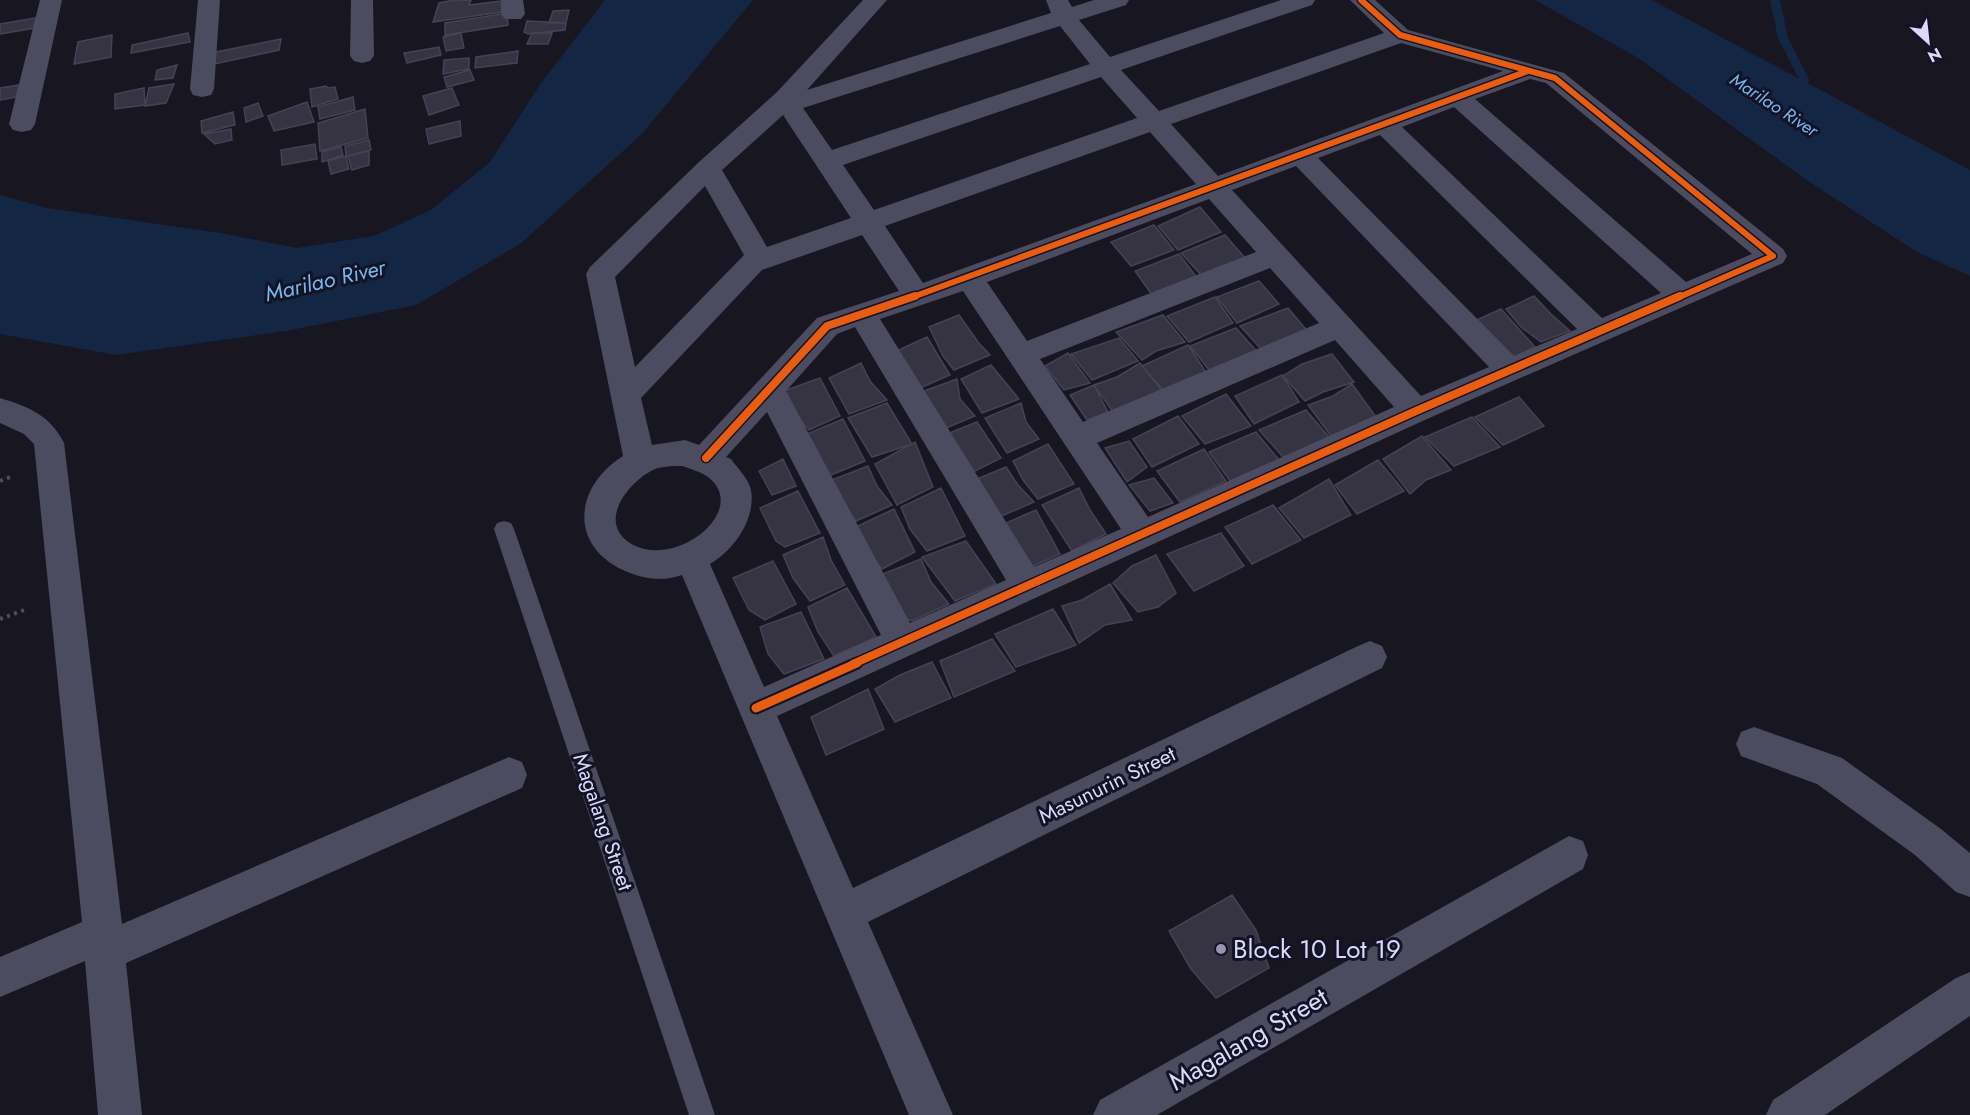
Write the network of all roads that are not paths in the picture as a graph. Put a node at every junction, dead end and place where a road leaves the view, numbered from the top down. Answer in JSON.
{"nodes":[{"id":1,"x":51,"y":0,"type":"edge"},
{"id":2,"x":209,"y":0,"type":"edge"},
{"id":3,"x":362,"y":0,"type":"edge"},
{"id":4,"x":1118,"y":0,"type":"edge"},
{"id":5,"x":1304,"y":0,"type":"edge"},
{"id":6,"x":1361,"y":0,"type":"edge"},
{"id":7,"x":879,"y":2,"type":"edge"},
{"id":8,"x":1061,"y":8,"type":"edge"},
{"id":9,"x":1400,"y":35,"type":"junction"},
{"id":10,"x":362,"y":57,"type":"dead end"},
{"id":11,"x":1105,"y":67,"type":"junction"},
{"id":12,"x":1528,"y":70,"type":"junction"},
{"id":13,"x":202,"y":89,"type":"dead end"},
{"id":14,"x":1457,"y":97,"type":"junction"},
{"id":15,"x":786,"y":101,"type":"junction"},
{"id":16,"x":1154,"y":122,"type":"junction"},
{"id":17,"x":22,"y":124,"type":"dead end"},
{"id":18,"x":1384,"y":124,"type":"junction"},
{"id":19,"x":1300,"y":155,"type":"junction"},
{"id":20,"x":827,"y":161,"type":"junction"},
{"id":21,"x":708,"y":168,"type":"junction"},
{"id":22,"x":1214,"y":187,"type":"junction"},
{"id":23,"x":869,"y":222,"type":"junction"},
{"id":24,"x":1275,"y":255,"type":"junction"},
{"id":25,"x":761,"y":260,"type":"junction"},
{"id":26,"x":969,"y":278,"type":"junction"},
{"id":27,"x":1682,"y":295,"type":"junction"},
{"id":28,"x":917,"y":296,"type":"junction"},
{"id":29,"x":861,"y":314,"type":"junction"},
{"id":30,"x":1340,"y":326,"type":"junction"},
{"id":31,"x":1598,"y":332,"type":"junction"},
{"id":32,"x":1021,"y":355,"type":"junction"},
{"id":33,"x":1510,"y":369,"type":"junction"},
{"id":34,"x":771,"y":389,"type":"junction"},
{"id":35,"x":628,"y":393,"type":"junction"},
{"id":36,"x":0,"y":410,"type":"edge"},
{"id":37,"x":1416,"y":411,"type":"junction"},
{"id":38,"x":1077,"y":438,"type":"junction"},
{"id":39,"x":706,"y":458,"type":"junction"},
{"id":40,"x":640,"y":462,"type":"junction"},
{"id":41,"x":504,"y":529,"type":"dead end"},
{"id":42,"x":1142,"y":534,"type":"junction"},
{"id":43,"x":691,"y":558,"type":"junction"},
{"id":44,"x":1028,"y":586,"type":"junction"},
{"id":45,"x":902,"y":642,"type":"junction"},
{"id":46,"x":1370,"y":657,"type":"dead end"},
{"id":47,"x":756,"y":708,"type":"junction"},
{"id":48,"x":1754,"y":744,"type":"dead end"},
{"id":49,"x":509,"y":775,"type":"dead end"},
{"id":50,"x":1569,"y":855,"type":"dead end"},
{"id":51,"x":1970,"y":878,"type":"edge"},
{"id":52,"x":844,"y":912,"type":"junction"},
{"id":53,"x":104,"y":942,"type":"junction"},
{"id":54,"x":0,"y":977,"type":"edge"},
{"id":55,"x":1970,"y":992,"type":"edge"},
{"id":56,"x":120,"y":1115,"type":"edge"},
{"id":57,"x":702,"y":1115,"type":"edge"},
{"id":58,"x":931,"y":1115,"type":"edge"},
{"id":59,"x":1115,"y":1115,"type":"edge"},
{"id":60,"x":1788,"y":1115,"type":"edge"}],
"edges":[{"from":1,"to":17,"type":"street"},
{"from":2,"to":13,"type":"street"},
{"from":3,"to":10,"type":"street"},
{"from":4,"to":8,"type":"street"},
{"from":5,"to":11,"type":"street"},
{"from":6,"to":9,"type":"street"},
{"from":7,"to":15,"type":"street"},
{"from":8,"to":11,"type":"street"},
{"from":8,"to":15,"type":"street"},
{"from":9,"to":12,"type":"street"},
{"from":9,"to":16,"type":"street"},
{"from":11,"to":16,"type":"street"},
{"from":11,"to":20,"type":"street"},
{"from":12,"to":14,"type":"street"},
{"from":12,"to":27,"type":"street"},
{"from":14,"to":18,"type":"street"},
{"from":14,"to":27,"type":"street"},
{"from":15,"to":20,"type":"street"},
{"from":15,"to":21,"type":"street"},
{"from":16,"to":22,"type":"street"},
{"from":16,"to":23,"type":"street"},
{"from":18,"to":19,"type":"street"},
{"from":18,"to":31,"type":"street"},
{"from":19,"to":22,"type":"street"},
{"from":19,"to":33,"type":"street"},
{"from":20,"to":23,"type":"street"},
{"from":21,"to":25,"type":"street"},
{"from":21,"to":35,"type":"street"},
{"from":22,"to":24,"type":"street"},
{"from":22,"to":26,"type":"street"},
{"from":23,"to":25,"type":"street"},
{"from":23,"to":28,"type":"street"},
{"from":24,"to":30,"type":"street"},
{"from":24,"to":32,"type":"street"},
{"from":25,"to":35,"type":"street"},
{"from":26,"to":28,"type":"street"},
{"from":26,"to":32,"type":"street"},
{"from":27,"to":31,"type":"street"},
{"from":28,"to":29,"type":"street"},
{"from":29,"to":34,"type":"street"},
{"from":29,"to":44,"type":"street"},
{"from":30,"to":37,"type":"street"},
{"from":30,"to":38,"type":"street"},
{"from":31,"to":33,"type":"street"},
{"from":32,"to":38,"type":"street"},
{"from":33,"to":37,"type":"street"},
{"from":34,"to":39,"type":"street"},
{"from":34,"to":45,"type":"street"},
{"from":35,"to":40,"type":"street"},
{"from":36,"to":53,"type":"street"},
{"from":37,"to":42,"type":"street"},
{"from":38,"to":42,"type":"street"},
{"from":39,"to":40,"type":"street"},
{"from":39,"to":43,"type":"street"},
{"from":40,"to":43,"type":"street"},
{"from":41,"to":57,"type":"lane","name":"Magalang Street"},
{"from":42,"to":44,"type":"street"},
{"from":43,"to":47,"type":"street"},
{"from":44,"to":45,"type":"street"},
{"from":45,"to":47,"type":"street"},
{"from":46,"to":52,"type":"street","name":"Masunurin Street"},
{"from":47,"to":52,"type":"street"},
{"from":48,"to":51,"type":"street"},
{"from":49,"to":53,"type":"street"},
{"from":50,"to":59,"type":"street","name":"Magalang Street"},
{"from":52,"to":58,"type":"street"},
{"from":53,"to":54,"type":"street"},
{"from":53,"to":56,"type":"street"},
{"from":55,"to":60,"type":"street"}]}
